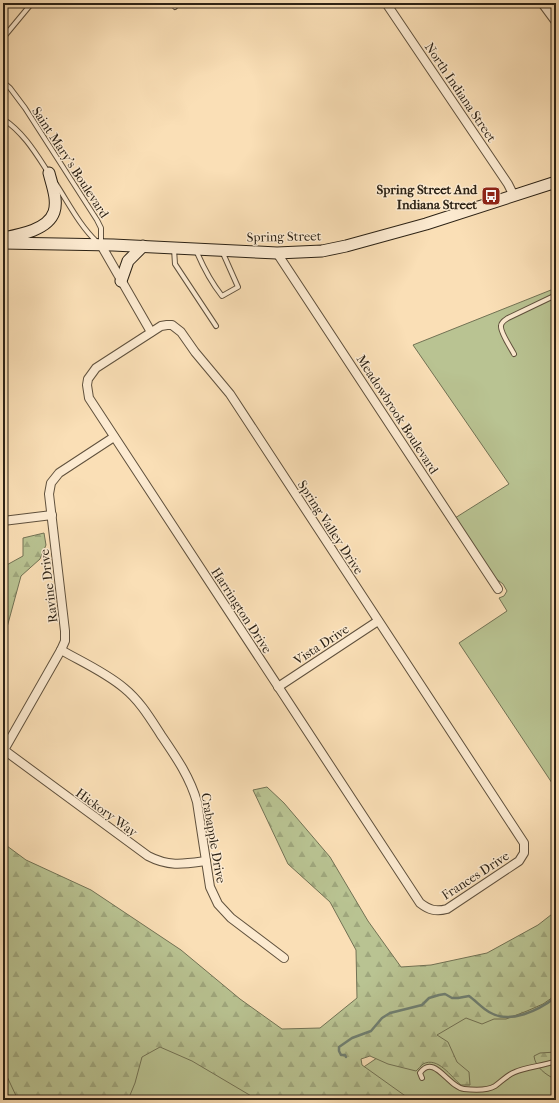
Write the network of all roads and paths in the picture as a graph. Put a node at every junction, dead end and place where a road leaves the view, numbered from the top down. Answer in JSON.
{"nodes":[{"id":1,"x":32,"y":3,"type":"edge"},
{"id":2,"x":112,"y":3,"type":"edge"},
{"id":3,"x":119,"y":3,"type":"edge"},
{"id":4,"x":386,"y":3,"type":"edge"},
{"id":5,"x":542,"y":3,"type":"edge"},
{"id":6,"x":554,"y":20,"type":"edge"},
{"id":7,"x":3,"y":38,"type":"edge"},
{"id":8,"x":3,"y":82,"type":"edge"},
{"id":9,"x":3,"y":119,"type":"edge"},
{"id":10,"x":49,"y":173,"type":"junction"},
{"id":11,"x":556,"y":182,"type":"edge"},
{"id":12,"x":514,"y":196,"type":"junction"},
{"id":13,"x":3,"y":238,"type":"edge"},
{"id":14,"x":3,"y":243,"type":"edge"},
{"id":15,"x":101,"y":245,"type":"junction"},
{"id":16,"x":143,"y":246,"type":"junction"},
{"id":17,"x":174,"y":248,"type":"junction"},
{"id":18,"x":196,"y":249,"type":"junction"},
{"id":19,"x":222,"y":250,"type":"junction"},
{"id":20,"x":277,"y":253,"type":"junction"},
{"id":21,"x":121,"y":282,"type":"junction"},
{"id":22,"x":556,"y":295,"type":"edge"},
{"id":23,"x":216,"y":326,"type":"dead end"},
{"id":24,"x":151,"y":332,"type":"junction"},
{"id":25,"x":514,"y":354,"type":"dead end"},
{"id":26,"x":114,"y":437,"type":"junction"},
{"id":27,"x":52,"y":515,"type":"junction"},
{"id":28,"x":3,"y":521,"type":"edge"},
{"id":29,"x":498,"y":589,"type":"dead end"},
{"id":30,"x":378,"y":621,"type":"junction"},
{"id":31,"x":61,"y":650,"type":"junction"},
{"id":32,"x":278,"y":687,"type":"junction"},
{"id":33,"x":4,"y":750,"type":"joint"},
{"id":34,"x":524,"y":853,"type":"joint"},
{"id":35,"x":206,"y":861,"type":"junction"},
{"id":36,"x":434,"y":910,"type":"joint"},
{"id":37,"x":284,"y":958,"type":"dead end"},
{"id":38,"x":556,"y":1061,"type":"edge"},
{"id":39,"x":422,"y":1078,"type":"dead end"}],
"edges":[{"from":1,"to":7,"type":"lane"},
{"from":2,"to":3,"type":"lane"},
{"from":4,"to":12,"type":"street","name":"North Indiana Street"},
{"from":5,"to":6,"type":"street"},
{"from":8,"to":15,"type":"lane","name":"Saint Mary's Boulevard"},
{"from":9,"to":10,"type":"lane","name":"Saint Mary's Boulevard"},
{"from":10,"to":13,"type":"main road"},
{"from":10,"to":15,"type":"lane","name":"Saint Mary's Boulevard"},
{"from":11,"to":12,"type":"main road","name":"Spring Street"},
{"from":12,"to":20,"type":"main road","name":"Spring Street"},
{"from":14,"to":15,"type":"main road","name":"Spring Street"},
{"from":15,"to":16,"type":"main road","name":"Spring Street"},
{"from":15,"to":21,"type":"street"},
{"from":16,"to":17,"type":"main road","name":"Spring Street"},
{"from":16,"to":21,"type":"main road"},
{"from":17,"to":18,"type":"main road","name":"Spring Street"},
{"from":17,"to":23,"type":"lane"},
{"from":18,"to":19,"type":"main road","name":"Spring Street"},
{"from":18,"to":19,"type":"lane"},
{"from":19,"to":20,"type":"main road","name":"Spring Street"},
{"from":20,"to":29,"type":"street","name":"Meadowbrook Boulevard"},
{"from":21,"to":24,"type":"street"},
{"from":22,"to":25,"type":"lane"},
{"from":24,"to":26,"type":"street","name":"Harrington Drive"},
{"from":24,"to":30,"type":"street","name":"Spring Valley Drive"},
{"from":26,"to":27,"type":"street","name":"Ravine Drive"},
{"from":26,"to":32,"type":"street","name":"Harrington Drive"},
{"from":27,"to":28,"type":"street"},
{"from":27,"to":31,"type":"street","name":"Ravine Drive"},
{"from":30,"to":32,"type":"street","name":"Vista Drive"},
{"from":30,"to":34,"type":"street","name":"Spring Valley Drive"},
{"from":31,"to":33,"type":"street","name":"Ravine Drive"},
{"from":31,"to":35,"type":"street","name":"Crabapple Drive"},
{"from":32,"to":36,"type":"street","name":"Harrington Drive"},
{"from":33,"to":35,"type":"street","name":"Hickory Way"},
{"from":34,"to":36,"type":"street","name":"Frances Drive"},
{"from":35,"to":37,"type":"street","name":"Crabapple Drive"},
{"from":38,"to":39,"type":"lane"}]}
